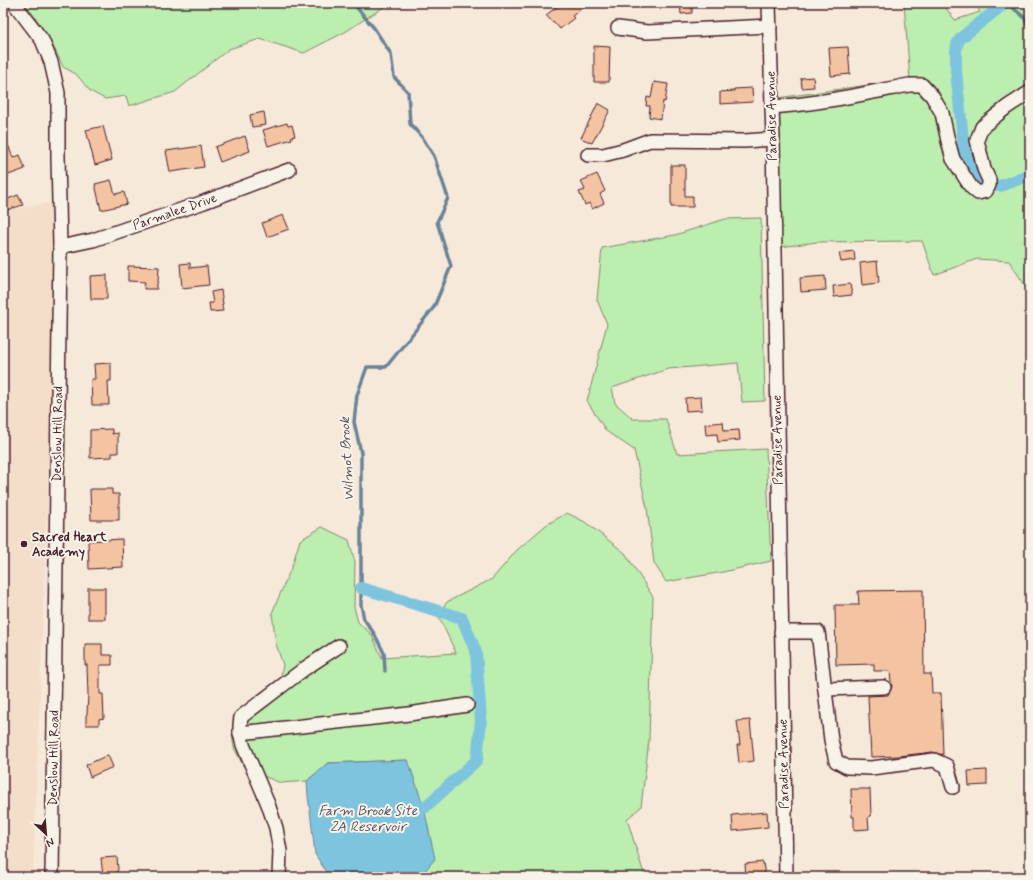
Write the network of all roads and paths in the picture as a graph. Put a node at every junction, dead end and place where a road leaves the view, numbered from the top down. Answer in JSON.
{"nodes":[{"id":1,"x":14,"y":3,"type":"edge"},
{"id":2,"x":769,"y":3,"type":"edge"},
{"id":3,"x":770,"y":26,"type":"junction"},
{"id":4,"x":618,"y":28,"type":"dead end"},
{"id":5,"x":1030,"y":92,"type":"edge"},
{"id":6,"x":772,"y":107,"type":"junction"},
{"id":7,"x":773,"y":139,"type":"junction"},
{"id":8,"x":588,"y":155,"type":"dead end"},
{"id":9,"x":289,"y":170,"type":"dead end"},
{"id":10,"x":60,"y":247,"type":"junction"},
{"id":11,"x":782,"y":632,"type":"junction"},
{"id":12,"x":339,"y":646,"type":"dead end"},
{"id":13,"x":884,"y":687,"type":"dead end"},
{"id":14,"x":825,"y":689,"type":"junction"},
{"id":15,"x":467,"y":705,"type":"dead end"},
{"id":16,"x":240,"y":733,"type":"junction"},
{"id":17,"x":953,"y":787,"type":"dead end"},
{"id":18,"x":52,"y":877,"type":"edge"},
{"id":19,"x":279,"y":877,"type":"edge"},
{"id":20,"x":786,"y":877,"type":"edge"}],
"edges":[{"from":1,"to":10,"type":"street","name":"Denslow Hill Road"},
{"from":2,"to":3,"type":"street","name":"Paradise Avenue"},
{"from":3,"to":4,"type":"street"},
{"from":3,"to":6,"type":"street","name":"Paradise Avenue"},
{"from":5,"to":6,"type":"street"},
{"from":6,"to":7,"type":"street","name":"Paradise Avenue"},
{"from":7,"to":8,"type":"street"},
{"from":7,"to":11,"type":"street","name":"Paradise Avenue"},
{"from":9,"to":10,"type":"street","name":"Parmalee Drive"},
{"from":10,"to":18,"type":"street","name":"Denslow Hill Road"},
{"from":11,"to":14,"type":"street"},
{"from":11,"to":20,"type":"street","name":"Paradise Avenue"},
{"from":12,"to":16,"type":"street"},
{"from":13,"to":14,"type":"street"},
{"from":14,"to":17,"type":"street"},
{"from":15,"to":16,"type":"street"},
{"from":16,"to":19,"type":"street"}]}
